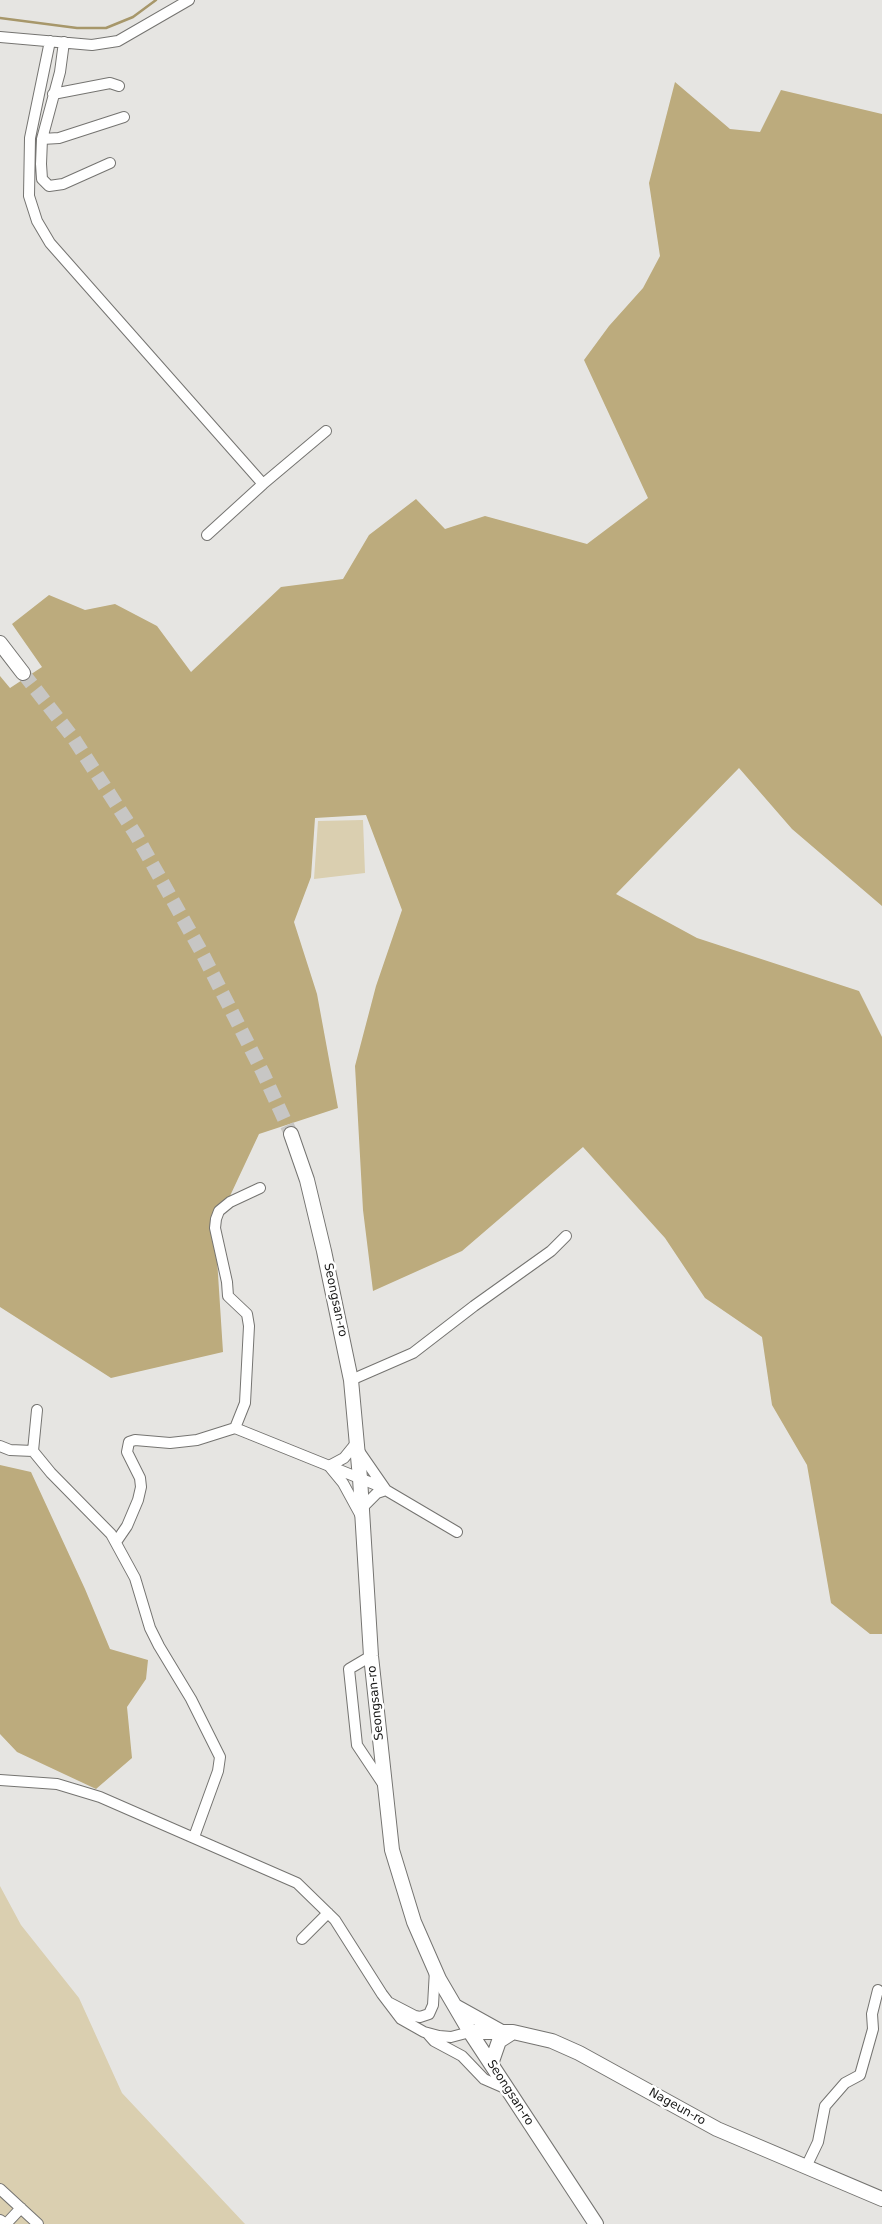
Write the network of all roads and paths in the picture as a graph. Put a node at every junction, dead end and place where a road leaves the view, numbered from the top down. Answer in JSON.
{"nodes":[{"id":1,"x":189,"y":0,"type":"edge"},
{"id":2,"x":0,"y":37,"type":"edge"},
{"id":3,"x":50,"y":41,"type":"junction"},
{"id":4,"x":64,"y":42,"type":"junction"},
{"id":5,"x":119,"y":86,"type":"dead end"},
{"id":6,"x":53,"y":94,"type":"junction"},
{"id":7,"x":124,"y":117,"type":"dead end"},
{"id":8,"x":42,"y":139,"type":"junction"},
{"id":9,"x":110,"y":163,"type":"dead end"},
{"id":10,"x":326,"y":431,"type":"dead end"},
{"id":11,"x":263,"y":484,"type":"junction"},
{"id":12,"x":207,"y":535,"type":"dead end"},
{"id":13,"x":0,"y":644,"type":"edge"},
{"id":14,"x":23,"y":673,"type":"tunnel mouth"},
{"id":15,"x":291,"y":1134,"type":"tunnel mouth"},
{"id":16,"x":260,"y":1188,"type":"dead end"},
{"id":17,"x":566,"y":1236,"type":"dead end"},
{"id":18,"x":351,"y":1380,"type":"junction"},
{"id":19,"x":37,"y":1410,"type":"dead end"},
{"id":20,"x":235,"y":1428,"type":"junction"},
{"id":21,"x":357,"y":1445,"type":"junction"},
{"id":22,"x":0,"y":1446,"type":"edge"},
{"id":23,"x":33,"y":1450,"type":"junction"},
{"id":24,"x":329,"y":1466,"type":"junction"},
{"id":25,"x":360,"y":1478,"type":"junction"},
{"id":26,"x":386,"y":1490,"type":"junction"},
{"id":27,"x":362,"y":1514,"type":"junction"},
{"id":28,"x":457,"y":1532,"type":"dead end"},
{"id":29,"x":116,"y":1542,"type":"junction"},
{"id":30,"x":371,"y":1656,"type":"junction"},
{"id":31,"x":0,"y":1780,"type":"edge"},
{"id":32,"x":385,"y":1787,"type":"junction"},
{"id":33,"x":194,"y":1837,"type":"junction"},
{"id":34,"x":328,"y":1912,"type":"junction"},
{"id":35,"x":302,"y":1939,"type":"dead end"},
{"id":36,"x":435,"y":1970,"type":"junction"},
{"id":37,"x":878,"y":1990,"type":"dead end"},
{"id":38,"x":387,"y":2002,"type":"junction"},
{"id":39,"x":455,"y":2006,"type":"junction"},
{"id":40,"x":426,"y":2032,"type":"junction"},
{"id":41,"x":470,"y":2032,"type":"junction"},
{"id":42,"x":507,"y":2032,"type":"junction"},
{"id":43,"x":491,"y":2064,"type":"junction"},
{"id":44,"x":507,"y":2089,"type":"junction"},
{"id":45,"x":806,"y":2167,"type":"junction"},
{"id":46,"x":0,"y":2189,"type":"edge"},
{"id":47,"x":882,"y":2199,"type":"edge"},
{"id":48,"x":20,"y":2208,"type":"junction"},
{"id":49,"x":0,"y":2220,"type":"edge"},
{"id":50,"x":38,"y":2224,"type":"edge"},
{"id":51,"x":596,"y":2224,"type":"edge"}],
"edges":[{"from":1,"to":4,"type":"street"},
{"from":2,"to":3,"type":"street"},
{"from":3,"to":4,"type":"street"},
{"from":3,"to":11,"type":"street"},
{"from":4,"to":6,"type":"street"},
{"from":5,"to":6,"type":"street"},
{"from":6,"to":8,"type":"street"},
{"from":7,"to":8,"type":"street"},
{"from":8,"to":9,"type":"street"},
{"from":10,"to":11,"type":"street"},
{"from":11,"to":12,"type":"street"},
{"from":13,"to":14,"type":"main road"},
{"from":15,"to":18,"type":"main road","name":"Seongsan-ro"},
{"from":16,"to":20,"type":"street"},
{"from":17,"to":18,"type":"street"},
{"from":18,"to":21,"type":"main road","name":"Seongsan-ro"},
{"from":19,"to":23,"type":"street"},
{"from":20,"to":24,"type":"street"},
{"from":20,"to":29,"type":"street"},
{"from":21,"to":24,"type":"street"},
{"from":21,"to":25,"type":"main road","name":"Seongsan-ro"},
{"from":21,"to":26,"type":"street"},
{"from":22,"to":23,"type":"street"},
{"from":23,"to":29,"type":"street"},
{"from":24,"to":25,"type":"street"},
{"from":24,"to":27,"type":"street"},
{"from":25,"to":26,"type":"street"},
{"from":25,"to":27,"type":"main road","name":"Seongsan-ro"},
{"from":26,"to":27,"type":"street"},
{"from":26,"to":28,"type":"street"},
{"from":27,"to":30,"type":"main road","name":"Seongsan-ro"},
{"from":29,"to":33,"type":"street"},
{"from":30,"to":32,"type":"main road","name":"Seongsan-ro"},
{"from":30,"to":32,"type":"street"},
{"from":31,"to":33,"type":"street"},
{"from":32,"to":36,"type":"main road","name":"Seongsan-ro"},
{"from":33,"to":34,"type":"street"},
{"from":34,"to":35,"type":"street"},
{"from":34,"to":38,"type":"street"},
{"from":36,"to":38,"type":"street"},
{"from":36,"to":39,"type":"main road","name":"Seongsan-ro"},
{"from":37,"to":45,"type":"street"},
{"from":38,"to":40,"type":"street"},
{"from":39,"to":41,"type":"main road","name":"Seongsan-ro"},
{"from":39,"to":42,"type":"main road"},
{"from":40,"to":41,"type":"street"},
{"from":40,"to":44,"type":"street"},
{"from":41,"to":42,"type":"main road","name":"Nageun-ro"},
{"from":41,"to":43,"type":"main road","name":"Seongsan-ro"},
{"from":42,"to":43,"type":"main road"},
{"from":42,"to":45,"type":"main road","name":"Nageun-ro"},
{"from":43,"to":44,"type":"main road","name":"Seongsan-ro"},
{"from":44,"to":51,"type":"main road","name":"Seongsan-ro"},
{"from":45,"to":47,"type":"main road","name":"Nageun-ro"},
{"from":46,"to":48,"type":"street"},
{"from":48,"to":49,"type":"street"},
{"from":48,"to":50,"type":"street"}]}
